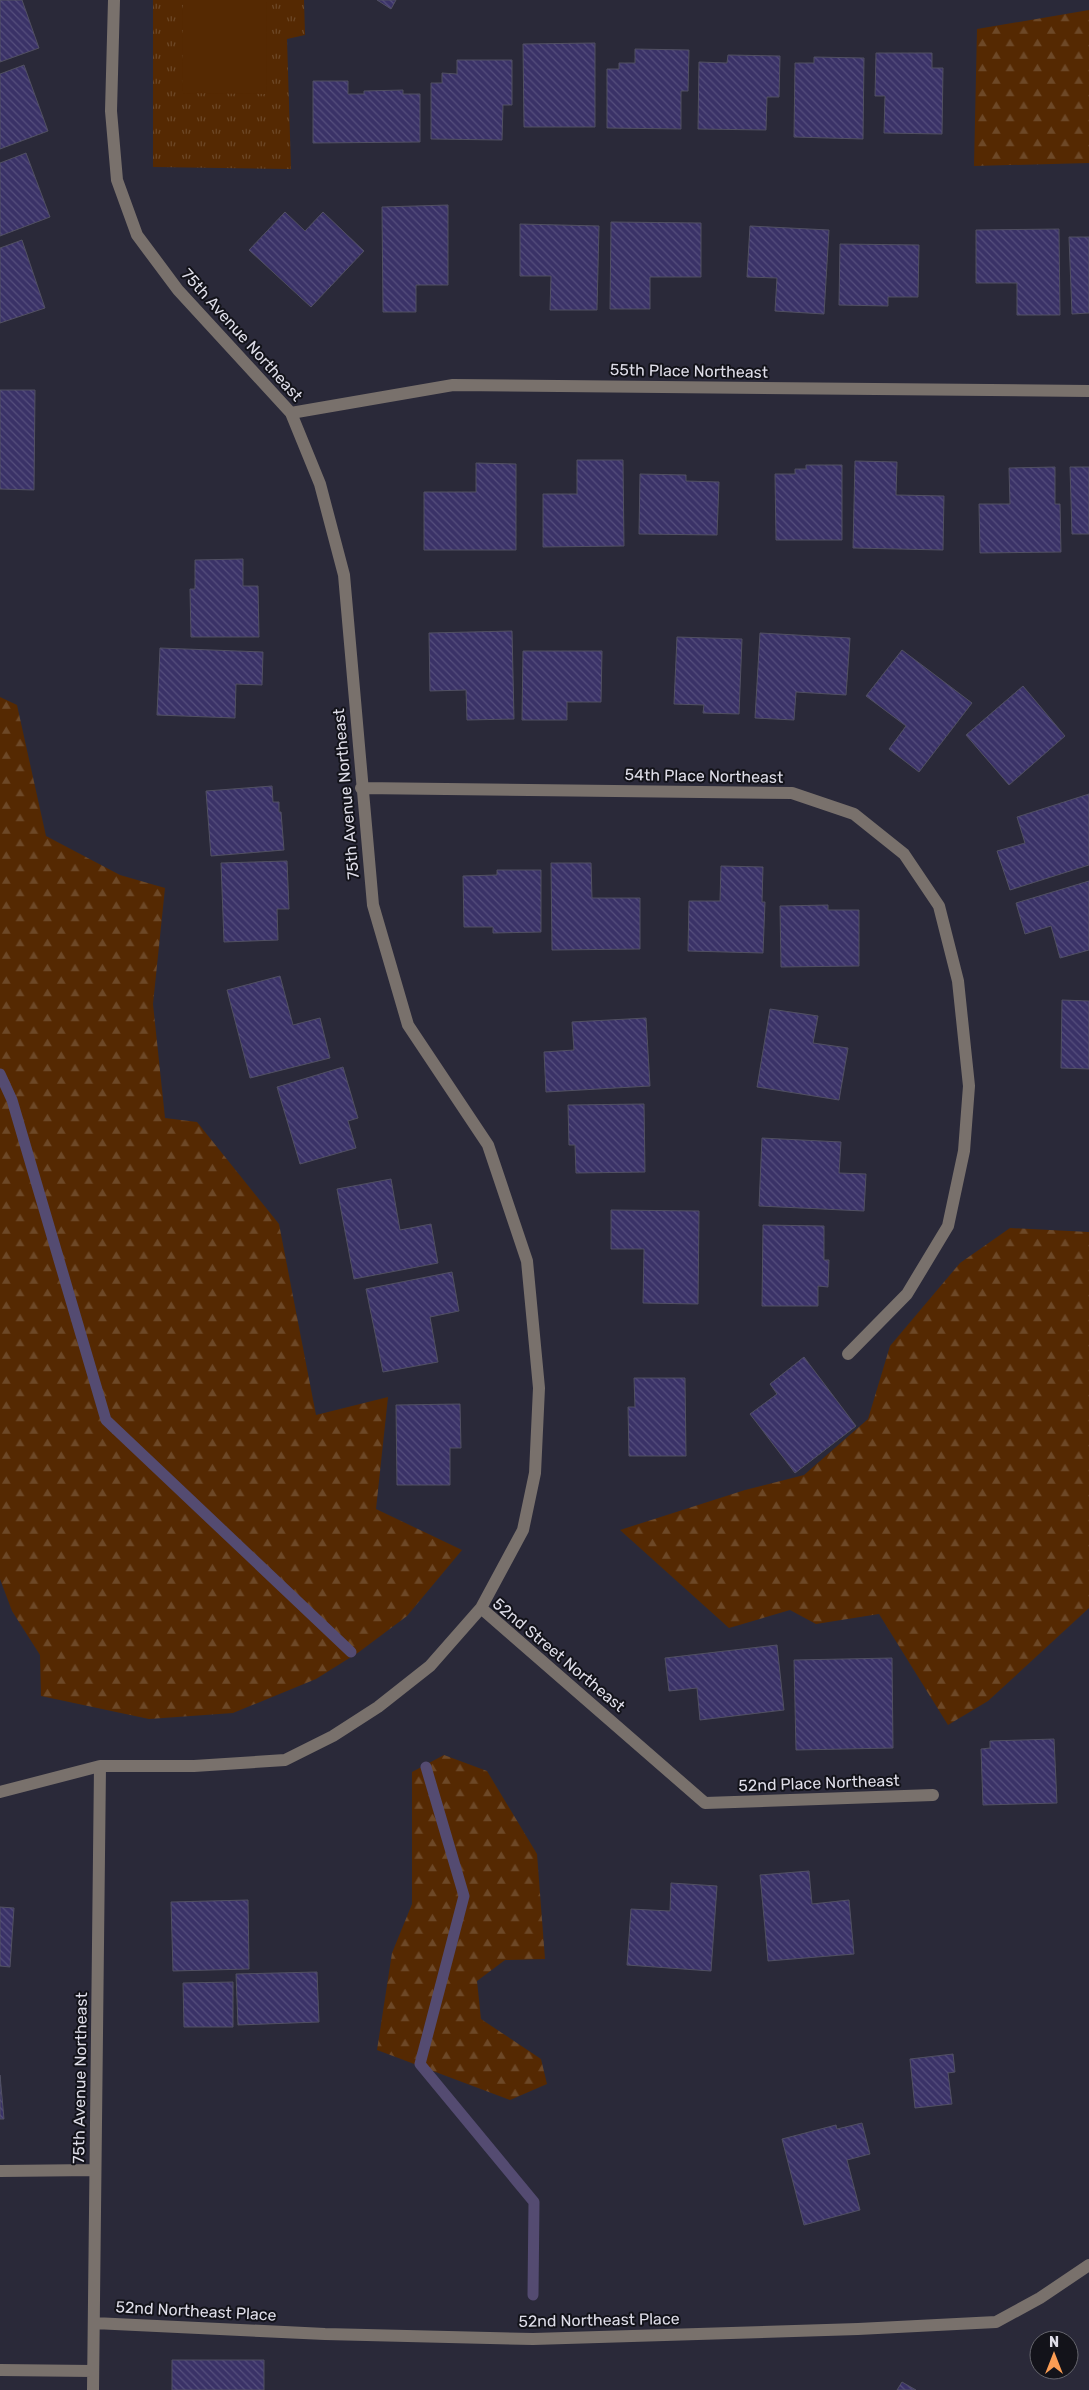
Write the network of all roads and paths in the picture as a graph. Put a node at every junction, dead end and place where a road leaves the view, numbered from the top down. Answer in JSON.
{"nodes":[{"id":1,"x":114,"y":0,"type":"edge"},
{"id":2,"x":1089,"y":391,"type":"edge"},
{"id":3,"x":291,"y":413,"type":"junction"},
{"id":4,"x":361,"y":788,"type":"junction"},
{"id":5,"x":848,"y":1354,"type":"dead end"},
{"id":6,"x":481,"y":1608,"type":"junction"},
{"id":7,"x":100,"y":1766,"type":"junction"},
{"id":8,"x":0,"y":1792,"type":"edge"},
{"id":9,"x":933,"y":1795,"type":"dead end"},
{"id":10,"x":705,"y":1802,"type":"joint"},
{"id":11,"x":0,"y":2170,"type":"edge"},
{"id":12,"x":96,"y":2170,"type":"junction"},
{"id":13,"x":1089,"y":2265,"type":"edge"},
{"id":14,"x":94,"y":2323,"type":"junction"},
{"id":15,"x":0,"y":2370,"type":"edge"},
{"id":16,"x":93,"y":2371,"type":"junction"},
{"id":17,"x":93,"y":2390,"type":"edge"}],
"edges":[{"from":1,"to":3,"type":"street","name":"75th Avenue Northeast"},
{"from":2,"to":3,"type":"street","name":"55th Place Northeast"},
{"from":3,"to":4,"type":"street","name":"75th Avenue Northeast"},
{"from":4,"to":5,"type":"street","name":"54th Place Northeast"},
{"from":4,"to":6,"type":"street","name":"75th Avenue Northeast"},
{"from":6,"to":7,"type":"street","name":"52nd Street Northeast"},
{"from":6,"to":10,"type":"street","name":"52nd Street Northeast"},
{"from":7,"to":8,"type":"street","name":"52nd Street Northeast"},
{"from":7,"to":12,"type":"street","name":"75th Avenue Northeast"},
{"from":9,"to":10,"type":"street","name":"52nd Place Northeast"},
{"from":11,"to":12,"type":"street"},
{"from":12,"to":14,"type":"street","name":"75th Avenue Northeast"},
{"from":13,"to":14,"type":"street","name":"52nd Northeast Place"},
{"from":14,"to":16,"type":"street","name":"75th Avenue Northeast"},
{"from":15,"to":16,"type":"street"},
{"from":16,"to":17,"type":"street","name":"75th Avenue Northeast"}]}
